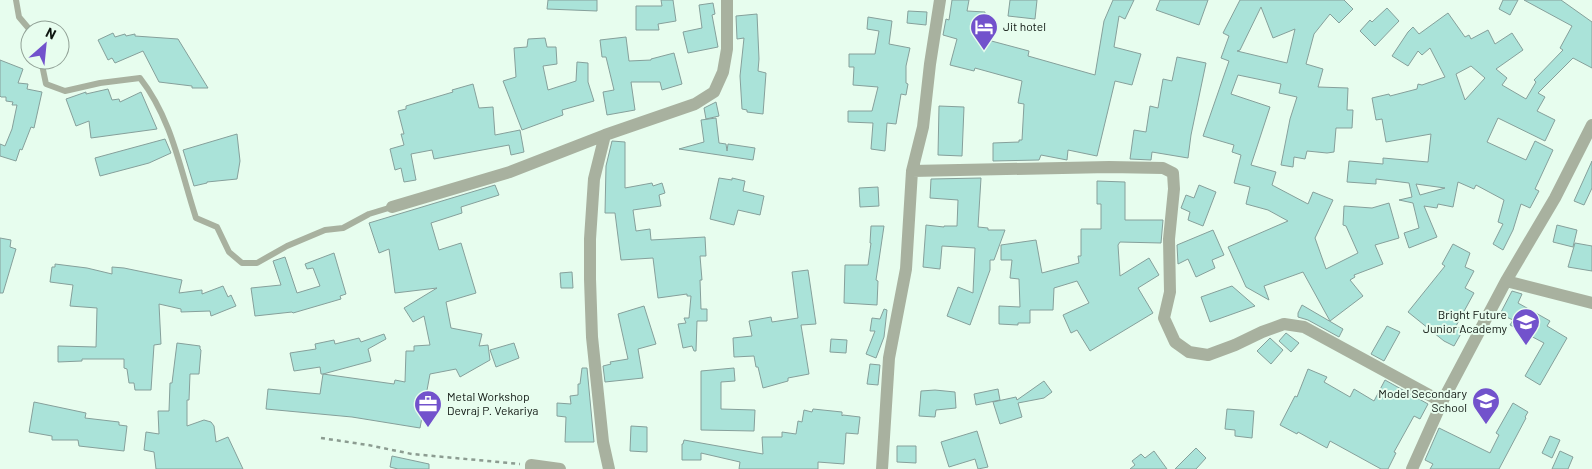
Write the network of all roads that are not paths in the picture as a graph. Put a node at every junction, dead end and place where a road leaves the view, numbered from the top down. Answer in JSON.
{"nodes":[{"id":1,"x":16,"y":0,"type":"edge"},
{"id":2,"x":727,"y":0,"type":"edge"},
{"id":3,"x":940,"y":0,"type":"edge"},
{"id":4,"x":22,"y":20,"type":"edge"},
{"id":5,"x":43,"y":70,"type":"edge"},
{"id":6,"x":1592,"y":125,"type":"edge"},
{"id":7,"x":605,"y":135,"type":"junction"},
{"id":8,"x":912,"y":170,"type":"junction"},
{"id":9,"x":392,"y":207,"type":"joint"},
{"id":10,"x":1506,"y":281,"type":"junction"},
{"id":11,"x":1592,"y":303,"type":"edge"},
{"id":12,"x":1442,"y":402,"type":"junction"},
{"id":13,"x":531,"y":467,"type":"edge"},
{"id":14,"x":560,"y":469,"type":"edge"},
{"id":15,"x":609,"y":469,"type":"edge"},
{"id":16,"x":882,"y":469,"type":"edge"},
{"id":17,"x":1412,"y":469,"type":"edge"}],
"edges":[{"from":1,"to":4,"type":"lane"},
{"from":2,"to":7,"type":"street"},
{"from":3,"to":8,"type":"street"},
{"from":5,"to":9,"type":"lane"},
{"from":6,"to":10,"type":"street"},
{"from":7,"to":9,"type":"street"},
{"from":7,"to":15,"type":"street"},
{"from":8,"to":12,"type":"street"},
{"from":8,"to":16,"type":"street"},
{"from":10,"to":11,"type":"street"},
{"from":10,"to":12,"type":"street"},
{"from":12,"to":17,"type":"street"},
{"from":13,"to":14,"type":"street"}]}
